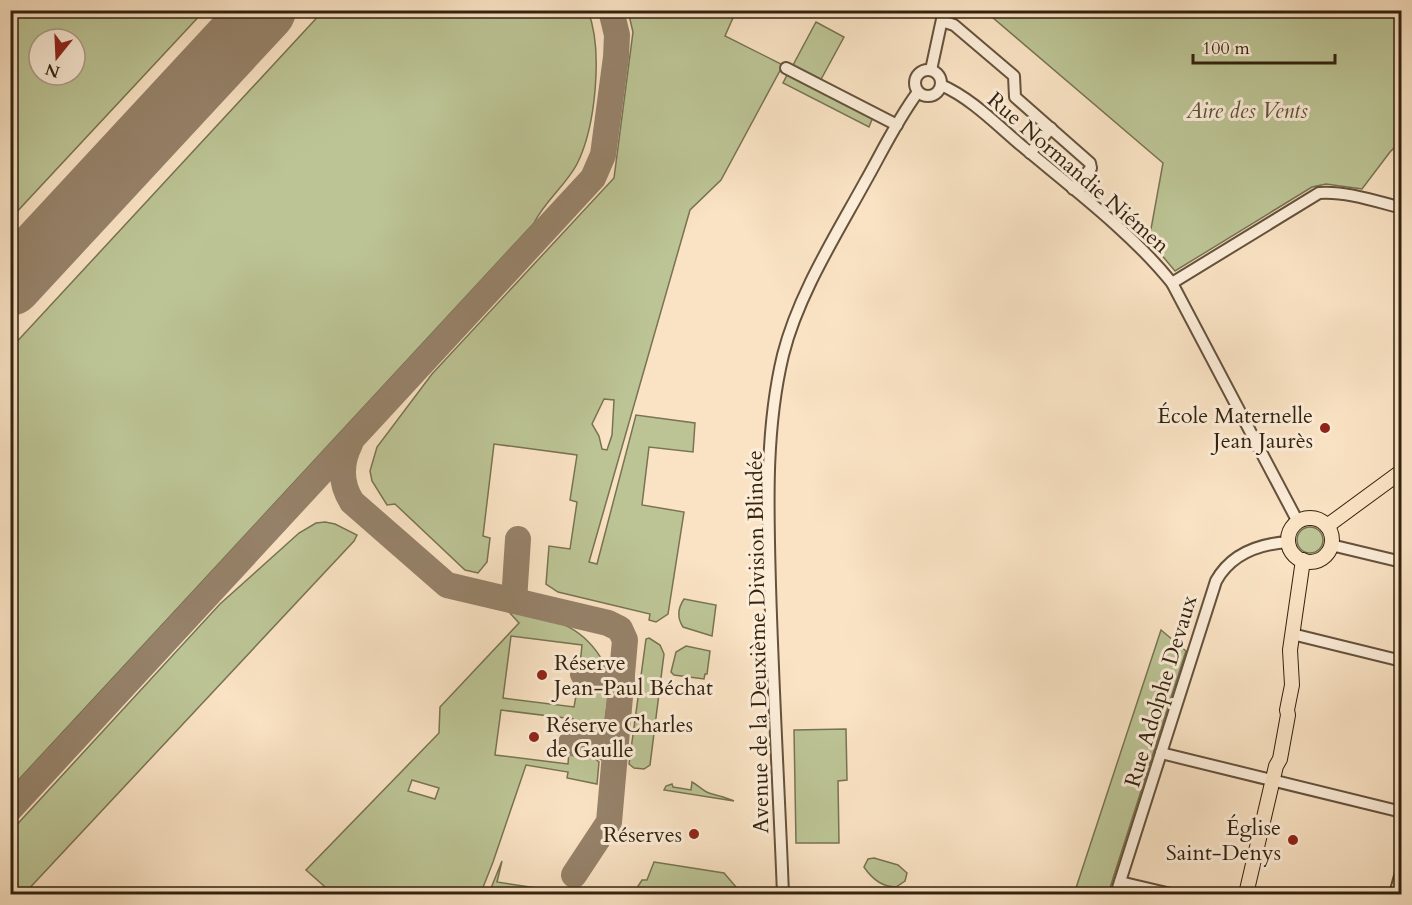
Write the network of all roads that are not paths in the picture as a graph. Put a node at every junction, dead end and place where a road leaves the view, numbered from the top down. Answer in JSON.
{"nodes":[{"id":1,"x":943,"y":16,"type":"edge"},
{"id":2,"x":786,"y":68,"type":"dead end"},
{"id":3,"x":931,"y":70,"type":"junction"},
{"id":4,"x":941,"y":85,"type":"junction"},
{"id":5,"x":918,"y":92,"type":"junction"},
{"id":6,"x":897,"y":125,"type":"junction"},
{"id":7,"x":1051,"y":128,"type":"junction"},
{"id":8,"x":1030,"y":153,"type":"junction"},
{"id":9,"x":1073,"y":189,"type":"junction"},
{"id":10,"x":1401,"y":208,"type":"edge"},
{"id":11,"x":1172,"y":283,"type":"junction"},
{"id":12,"x":1401,"y":471,"type":"edge"},
{"id":13,"x":1298,"y":522,"type":"junction"},
{"id":14,"x":1327,"y":526,"type":"junction"},
{"id":15,"x":1288,"y":542,"type":"junction"},
{"id":16,"x":1331,"y":545,"type":"junction"},
{"id":17,"x":1303,"y":560,"type":"junction"},
{"id":18,"x":1401,"y":562,"type":"edge"},
{"id":19,"x":1292,"y":634,"type":"junction"},
{"id":20,"x":1401,"y":661,"type":"edge"},
{"id":21,"x":1161,"y":753,"type":"junction"},
{"id":22,"x":1275,"y":773,"type":"junction"},
{"id":23,"x":1401,"y":812,"type":"edge"},
{"id":24,"x":1401,"y":869,"type":"edge"},
{"id":25,"x":1120,"y":882,"type":"junction"},
{"id":26,"x":783,"y":894,"type":"edge"},
{"id":27,"x":1116,"y":894,"type":"edge"},
{"id":28,"x":1171,"y":894,"type":"edge"},
{"id":29,"x":1246,"y":894,"type":"edge"},
{"id":30,"x":1395,"y":894,"type":"edge"}],
"edges":[{"from":1,"to":3,"type":"street"},
{"from":1,"to":7,"type":"street"},
{"from":2,"to":6,"type":"street"},
{"from":3,"to":4,"type":"street"},
{"from":3,"to":5,"type":"street"},
{"from":4,"to":5,"type":"street"},
{"from":4,"to":8,"type":"street","name":"Rue Normandie Niémen"},
{"from":5,"to":6,"type":"street","name":"Avenue de la Deuxième Division Blindée"},
{"from":6,"to":26,"type":"street","name":"Avenue de la Deuxième Division Blindée"},
{"from":7,"to":8,"type":"street"},
{"from":7,"to":9,"type":"street"},
{"from":8,"to":9,"type":"street","name":"Rue Normandie Niémen"},
{"from":9,"to":11,"type":"street","name":"Rue Normandie Niémen"},
{"from":10,"to":11,"type":"street"},
{"from":11,"to":13,"type":"street","name":"Rue Normandie Niémen"},
{"from":12,"to":14,"type":"main road"},
{"from":13,"to":14,"type":"main road"},
{"from":13,"to":15,"type":"main road"},
{"from":14,"to":16,"type":"main road"},
{"from":15,"to":17,"type":"main road"},
{"from":15,"to":21,"type":"street","name":"Rue Adolphe Devaux"},
{"from":16,"to":17,"type":"main road"},
{"from":16,"to":18,"type":"street"},
{"from":17,"to":19,"type":"main road"},
{"from":19,"to":20,"type":"street"},
{"from":19,"to":22,"type":"main road"},
{"from":21,"to":22,"type":"street"},
{"from":21,"to":25,"type":"street","name":"Rue Adolphe Devaux"},
{"from":22,"to":23,"type":"street"},
{"from":22,"to":29,"type":"main road"},
{"from":24,"to":30,"type":"street"},
{"from":25,"to":27,"type":"street","name":"Rue Adolphe Devaux"},
{"from":25,"to":28,"type":"street"}]}
